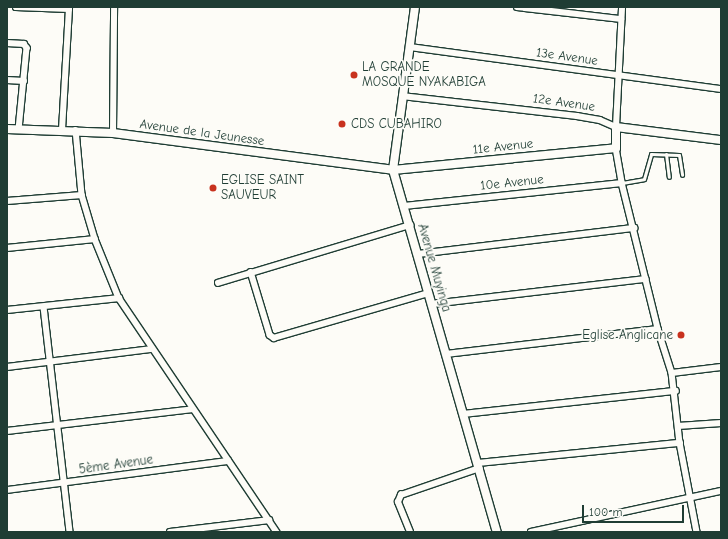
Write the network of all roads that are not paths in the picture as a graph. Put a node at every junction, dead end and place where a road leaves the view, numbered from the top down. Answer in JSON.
{"nodes":[{"id":1,"x":16,"y":7,"type":"edge"},
{"id":2,"x":114,"y":7,"type":"edge"},
{"id":3,"x":415,"y":7,"type":"edge"},
{"id":4,"x":517,"y":7,"type":"edge"},
{"id":5,"x":622,"y":7,"type":"edge"},
{"id":6,"x":69,"y":8,"type":"edge"},
{"id":7,"x":621,"y":20,"type":"junction"},
{"id":8,"x":7,"y":43,"type":"edge"},
{"id":9,"x":410,"y":47,"type":"junction"},
{"id":10,"x":618,"y":75,"type":"junction"},
{"id":11,"x":7,"y":80,"type":"edge"},
{"id":12,"x":24,"y":81,"type":"junction"},
{"id":13,"x":721,"y":88,"type":"edge"},
{"id":14,"x":402,"y":96,"type":"junction"},
{"id":15,"x":616,"y":127,"type":"junction"},
{"id":16,"x":7,"y":129,"type":"edge"},
{"id":17,"x":19,"y":129,"type":"junction"},
{"id":18,"x":62,"y":130,"type":"junction"},
{"id":19,"x":76,"y":130,"type":"junction"},
{"id":20,"x":113,"y":133,"type":"junction"},
{"id":21,"x":721,"y":140,"type":"edge"},
{"id":22,"x":616,"y":148,"type":"junction"},
{"id":23,"x":666,"y":154,"type":"junction"},
{"id":24,"x":393,"y":170,"type":"junction"},
{"id":25,"x":682,"y":175,"type":"dead end"},
{"id":26,"x":670,"y":177,"type":"dead end"},
{"id":27,"x":622,"y":183,"type":"junction"},
{"id":28,"x":82,"y":195,"type":"junction"},
{"id":29,"x":7,"y":201,"type":"edge"},
{"id":30,"x":404,"y":206,"type":"junction"},
{"id":31,"x":410,"y":225,"type":"junction"},
{"id":32,"x":634,"y":228,"type":"junction"},
{"id":33,"x":95,"y":239,"type":"junction"},
{"id":34,"x":7,"y":248,"type":"edge"},
{"id":35,"x":418,"y":254,"type":"junction"},
{"id":36,"x":252,"y":272,"type":"junction"},
{"id":37,"x":646,"y":279,"type":"junction"},
{"id":38,"x":218,"y":283,"type":"dead end"},
{"id":39,"x":429,"y":293,"type":"junction"},
{"id":40,"x":119,"y":298,"type":"junction"},
{"id":41,"x":432,"y":304,"type":"junction"},
{"id":42,"x":44,"y":307,"type":"junction"},
{"id":43,"x":7,"y":310,"type":"edge"},
{"id":44,"x":658,"y":329,"type":"junction"},
{"id":45,"x":152,"y":349,"type":"junction"},
{"id":46,"x":446,"y":354,"type":"junction"},
{"id":47,"x":50,"y":362,"type":"junction"},
{"id":48,"x":7,"y":367,"type":"edge"},
{"id":49,"x":721,"y":367,"type":"edge"},
{"id":50,"x":672,"y":373,"type":"junction"},
{"id":51,"x":676,"y":391,"type":"junction"},
{"id":52,"x":194,"y":408,"type":"junction"},
{"id":53,"x":463,"y":414,"type":"junction"},
{"id":54,"x":721,"y":423,"type":"edge"},
{"id":55,"x":57,"y":426,"type":"junction"},
{"id":56,"x":678,"y":426,"type":"junction"},
{"id":57,"x":7,"y":431,"type":"edge"},
{"id":58,"x":680,"y":443,"type":"junction"},
{"id":59,"x":228,"y":461,"type":"junction"},
{"id":60,"x":479,"y":466,"type":"junction"},
{"id":61,"x":65,"y":483,"type":"junction"},
{"id":62,"x":7,"y":490,"type":"edge"},
{"id":63,"x":721,"y":491,"type":"edge"},
{"id":64,"x":689,"y":497,"type":"junction"},
{"id":65,"x":269,"y":520,"type":"junction"},
{"id":66,"x":70,"y":532,"type":"edge"},
{"id":67,"x":170,"y":532,"type":"edge"},
{"id":68,"x":277,"y":532,"type":"edge"},
{"id":69,"x":410,"y":532,"type":"edge"},
{"id":70,"x":496,"y":532,"type":"edge"},
{"id":71,"x":531,"y":532,"type":"edge"},
{"id":72,"x":697,"y":532,"type":"edge"}],
"edges":[{"from":1,"to":6,"type":"street"},
{"from":2,"to":20,"type":"street"},
{"from":3,"to":9,"type":"street","name":"Avenue Muyinga"},
{"from":4,"to":7,"type":"street"},
{"from":5,"to":7,"type":"street"},
{"from":6,"to":18,"type":"street"},
{"from":7,"to":10,"type":"street"},
{"from":8,"to":12,"type":"street"},
{"from":9,"to":10,"type":"street","name":"13e Avenue"},
{"from":9,"to":14,"type":"street","name":"Avenue Muyinga"},
{"from":10,"to":13,"type":"street","name":"13e Avenue"},
{"from":10,"to":15,"type":"street"},
{"from":11,"to":12,"type":"street"},
{"from":12,"to":17,"type":"street"},
{"from":14,"to":15,"type":"street","name":"12e Avenue"},
{"from":14,"to":24,"type":"street","name":"Avenue Muyinga"},
{"from":15,"to":21,"type":"street","name":"12e Avenue"},
{"from":15,"to":22,"type":"street"},
{"from":16,"to":17,"type":"street","name":"Avenue de la Jeunesse"},
{"from":17,"to":18,"type":"street","name":"Avenue de la Jeunesse"},
{"from":18,"to":19,"type":"street","name":"Avenue de la Jeunesse"},
{"from":19,"to":20,"type":"street","name":"Avenue de la Jeunesse"},
{"from":19,"to":28,"type":"street"},
{"from":20,"to":24,"type":"street","name":"Avenue de la Jeunesse"},
{"from":22,"to":24,"type":"street","name":"11e Avenue"},
{"from":22,"to":27,"type":"street"},
{"from":23,"to":25,"type":"lane"},
{"from":23,"to":26,"type":"lane"},
{"from":23,"to":27,"type":"lane"},
{"from":24,"to":30,"type":"street","name":"Avenue Muyinga"},
{"from":27,"to":30,"type":"street","name":"10e Avenue"},
{"from":27,"to":32,"type":"street"},
{"from":28,"to":29,"type":"street"},
{"from":28,"to":33,"type":"street"},
{"from":30,"to":31,"type":"street","name":"Avenue Muyinga"},
{"from":31,"to":35,"type":"street","name":"Avenue Muyinga"},
{"from":31,"to":36,"type":"street"},
{"from":32,"to":35,"type":"street"},
{"from":32,"to":37,"type":"street"},
{"from":33,"to":34,"type":"street"},
{"from":33,"to":40,"type":"street"},
{"from":35,"to":39,"type":"street","name":"Avenue Muyinga"},
{"from":36,"to":38,"type":"street"},
{"from":36,"to":39,"type":"street"},
{"from":37,"to":41,"type":"street"},
{"from":37,"to":44,"type":"street"},
{"from":39,"to":41,"type":"street","name":"Avenue Muyinga"},
{"from":40,"to":42,"type":"street"},
{"from":40,"to":45,"type":"street"},
{"from":41,"to":46,"type":"street","name":"Avenue Muyinga"},
{"from":42,"to":43,"type":"street"},
{"from":42,"to":47,"type":"street"},
{"from":44,"to":46,"type":"street"},
{"from":44,"to":50,"type":"street"},
{"from":45,"to":47,"type":"street"},
{"from":45,"to":52,"type":"street"},
{"from":46,"to":53,"type":"street","name":"Avenue Muyinga"},
{"from":47,"to":48,"type":"street"},
{"from":47,"to":55,"type":"street"},
{"from":49,"to":50,"type":"street"},
{"from":50,"to":51,"type":"street"},
{"from":51,"to":53,"type":"street"},
{"from":51,"to":56,"type":"street"},
{"from":52,"to":55,"type":"street"},
{"from":52,"to":59,"type":"street"},
{"from":53,"to":60,"type":"street","name":"Avenue Muyinga"},
{"from":54,"to":56,"type":"street"},
{"from":55,"to":57,"type":"street"},
{"from":55,"to":61,"type":"street"},
{"from":56,"to":58,"type":"street"},
{"from":58,"to":60,"type":"street"},
{"from":58,"to":64,"type":"street"},
{"from":59,"to":61,"type":"street","name":"5ème Avenue"},
{"from":59,"to":65,"type":"street"},
{"from":60,"to":69,"type":"street"},
{"from":60,"to":70,"type":"street","name":"Avenue Muyinga"},
{"from":61,"to":62,"type":"street","name":"5ème Avenue"},
{"from":61,"to":66,"type":"street"},
{"from":63,"to":64,"type":"street"},
{"from":64,"to":71,"type":"street"},
{"from":64,"to":72,"type":"street"},
{"from":65,"to":67,"type":"street"},
{"from":65,"to":68,"type":"street"}]}
